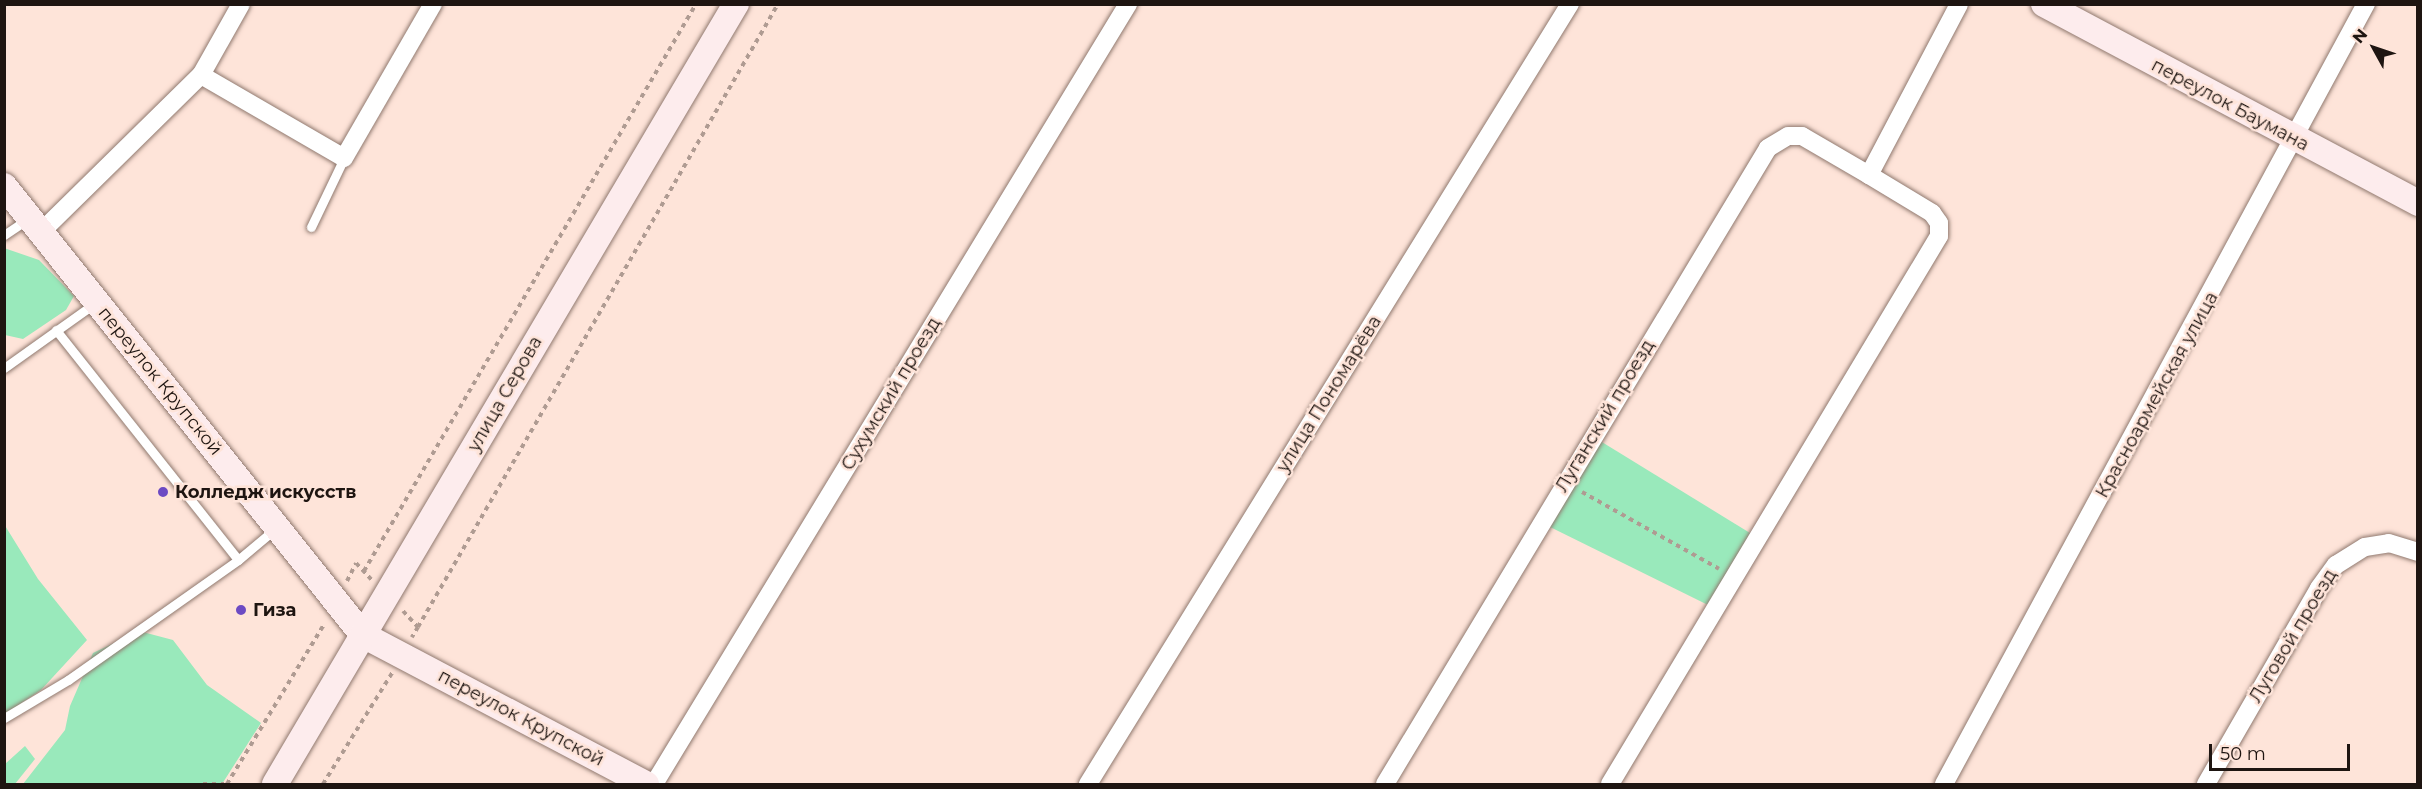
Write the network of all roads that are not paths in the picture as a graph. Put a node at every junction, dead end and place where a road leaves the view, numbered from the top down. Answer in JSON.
{"nodes":[{"id":1,"x":241,"y":4,"type":"edge"},
{"id":2,"x":433,"y":4,"type":"edge"},
{"id":3,"x":736,"y":4,"type":"edge"},
{"id":4,"x":1128,"y":4,"type":"edge"},
{"id":5,"x":1570,"y":4,"type":"edge"},
{"id":6,"x":1959,"y":4,"type":"edge"},
{"id":7,"x":2044,"y":4,"type":"edge"},
{"id":8,"x":2366,"y":4,"type":"edge"},
{"id":9,"x":201,"y":75,"type":"junction"},
{"id":10,"x":2296,"y":141,"type":"junction"},
{"id":11,"x":344,"y":158,"type":"junction"},
{"id":12,"x":1869,"y":175,"type":"junction"},
{"id":13,"x":4,"y":186,"type":"edge"},
{"id":14,"x":2418,"y":203,"type":"edge"},
{"id":15,"x":35,"y":225,"type":"junction"},
{"id":16,"x":311,"y":227,"type":"dead end"},
{"id":17,"x":4,"y":235,"type":"edge"},
{"id":18,"x":97,"y":302,"type":"junction"},
{"id":19,"x":56,"y":330,"type":"junction"},
{"id":20,"x":4,"y":368,"type":"edge"},
{"id":21,"x":276,"y":527,"type":"junction"},
{"id":22,"x":2418,"y":552,"type":"edge"},
{"id":23,"x":238,"y":560,"type":"junction"},
{"id":24,"x":363,"y":635,"type":"junction"},
{"id":25,"x":4,"y":718,"type":"edge"},
{"id":26,"x":274,"y":784,"type":"edge"},
{"id":27,"x":646,"y":784,"type":"edge"},
{"id":28,"x":654,"y":784,"type":"edge"},
{"id":29,"x":1088,"y":784,"type":"edge"},
{"id":30,"x":1385,"y":784,"type":"edge"},
{"id":31,"x":1610,"y":784,"type":"edge"},
{"id":32,"x":1944,"y":784,"type":"edge"},
{"id":33,"x":2206,"y":784,"type":"edge"}],
"edges":[{"from":1,"to":9,"type":"street"},
{"from":2,"to":11,"type":"street"},
{"from":3,"to":24,"type":"street","name":"улица Серова"},
{"from":4,"to":28,"type":"street","name":"Сухумский проезд"},
{"from":5,"to":29,"type":"street","name":"улица Пономарёва"},
{"from":6,"to":12,"type":"street"},
{"from":7,"to":10,"type":"street","name":"переулок Баумана"},
{"from":8,"to":10,"type":"street","name":"Красноармейская улица"},
{"from":9,"to":11,"type":"street"},
{"from":9,"to":15,"type":"street"},
{"from":10,"to":14,"type":"street","name":"переулок Баумана"},
{"from":10,"to":32,"type":"street","name":"Красноармейская улица"},
{"from":11,"to":16,"type":"lane"},
{"from":12,"to":30,"type":"street","name":"Луганский проезд"},
{"from":12,"to":31,"type":"street","name":"Луганский проезд"},
{"from":13,"to":15,"type":"street","name":"переулок Крупской"},
{"from":15,"to":17,"type":"lane"},
{"from":15,"to":18,"type":"street","name":"переулок Крупской"},
{"from":18,"to":19,"type":"lane"},
{"from":18,"to":21,"type":"street","name":"переулок Крупской"},
{"from":19,"to":20,"type":"lane"},
{"from":19,"to":23,"type":"lane"},
{"from":21,"to":23,"type":"lane"},
{"from":21,"to":24,"type":"street","name":"переулок Крупской"},
{"from":22,"to":33,"type":"street","name":"Луговой проезд"},
{"from":23,"to":25,"type":"lane"},
{"from":24,"to":26,"type":"street","name":"улица Серова"},
{"from":24,"to":27,"type":"street","name":"переулок Крупской"}]}
